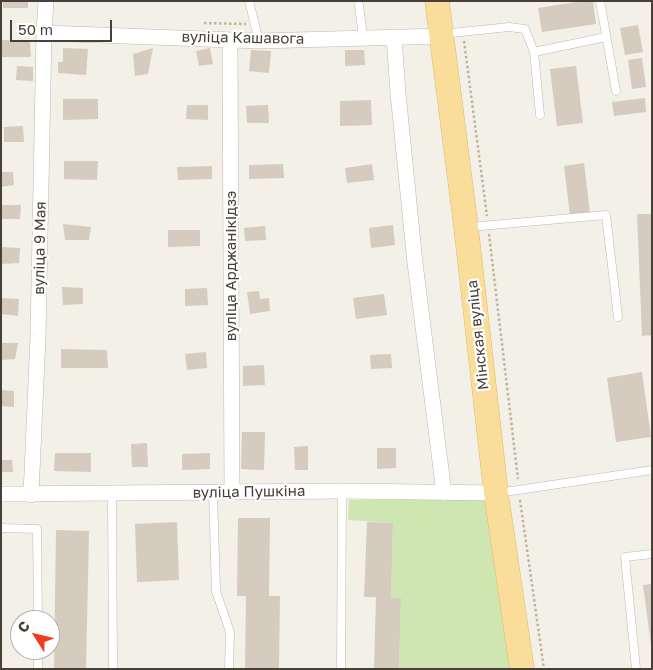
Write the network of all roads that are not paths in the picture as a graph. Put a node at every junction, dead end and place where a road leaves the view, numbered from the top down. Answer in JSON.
{"nodes":[{"id":1,"x":46,"y":1,"type":"edge"},
{"id":2,"x":249,"y":1,"type":"edge"},
{"id":3,"x":437,"y":1,"type":"edge"},
{"id":4,"x":600,"y":1,"type":"edge"},
{"id":5,"x":359,"y":5,"type":"dead end"},
{"id":6,"x":44,"y":33,"type":"junction"},
{"id":7,"x":447,"y":34,"type":"junction"},
{"id":8,"x":363,"y":37,"type":"junction"},
{"id":9,"x":394,"y":37,"type":"junction"},
{"id":10,"x":606,"y":37,"type":"junction"},
{"id":11,"x":230,"y":40,"type":"junction"},
{"id":12,"x":259,"y":41,"type":"junction"},
{"id":13,"x":534,"y":52,"type":"junction"},
{"id":14,"x":616,"y":91,"type":"dead end"},
{"id":15,"x":540,"y":115,"type":"dead end"},
{"id":16,"x":477,"y":226,"type":"junction"},
{"id":17,"x":618,"y":317,"type":"dead end"},
{"id":18,"x":652,"y":470,"type":"edge"},
{"id":19,"x":342,"y":491,"type":"junction"},
{"id":20,"x":232,"y":492,"type":"junction"},
{"id":21,"x":212,"y":493,"type":"junction"},
{"id":22,"x":444,"y":493,"type":"junction"},
{"id":23,"x":496,"y":493,"type":"junction"},
{"id":24,"x":1,"y":494,"type":"edge"},
{"id":25,"x":112,"y":494,"type":"junction"},
{"id":26,"x":31,"y":495,"type":"junction"},
{"id":27,"x":1,"y":528,"type":"edge"},
{"id":28,"x":652,"y":554,"type":"edge"},
{"id":29,"x":38,"y":610,"type":"edge"},
{"id":30,"x":113,"y":669,"type":"edge"},
{"id":31,"x":229,"y":669,"type":"edge"},
{"id":32,"x":341,"y":669,"type":"edge"},
{"id":33,"x":522,"y":669,"type":"edge"},
{"id":34,"x":636,"y":669,"type":"edge"}],
"edges":[{"from":1,"to":6,"type":"street","name":"вуліца 9 Мая"},
{"from":2,"to":12,"type":"lane"},
{"from":3,"to":7,"type":"main road","name":"Мінская вуліца"},
{"from":4,"to":10,"type":"lane"},
{"from":5,"to":8,"type":"lane"},
{"from":6,"to":11,"type":"street","name":"вуліца Кашавога"},
{"from":6,"to":26,"type":"street","name":"вуліца 9 Мая"},
{"from":7,"to":9,"type":"street","name":"вуліца Кашавога"},
{"from":7,"to":13,"type":"lane"},
{"from":7,"to":16,"type":"main road","name":"Мінская вуліца"},
{"from":8,"to":9,"type":"street","name":"вуліца Кашавога"},
{"from":8,"to":12,"type":"street","name":"вуліца Кашавога"},
{"from":9,"to":22,"type":"street"},
{"from":10,"to":13,"type":"lane"},
{"from":10,"to":14,"type":"lane"},
{"from":11,"to":12,"type":"street","name":"вуліца Кашавога"},
{"from":11,"to":20,"type":"street","name":"вуліца Арджанікідзэ"},
{"from":13,"to":15,"type":"lane"},
{"from":16,"to":17,"type":"lane"},
{"from":16,"to":23,"type":"main road","name":"Мінская вуліца"},
{"from":18,"to":23,"type":"lane"},
{"from":19,"to":20,"type":"street","name":"вуліца Пушкіна"},
{"from":19,"to":22,"type":"street","name":"вуліца Пушкіна"},
{"from":19,"to":32,"type":"lane"},
{"from":20,"to":21,"type":"street","name":"вуліца Пушкіна"},
{"from":21,"to":25,"type":"street","name":"вуліца Пушкіна"},
{"from":21,"to":31,"type":"lane"},
{"from":22,"to":23,"type":"street","name":"вуліца Пушкіна"},
{"from":23,"to":33,"type":"main road","name":"Мінская вуліца"},
{"from":24,"to":26,"type":"street","name":"вуліца Пушкіна"},
{"from":25,"to":26,"type":"street","name":"вуліца Пушкіна"},
{"from":25,"to":30,"type":"lane"},
{"from":27,"to":29,"type":"lane"},
{"from":28,"to":34,"type":"lane"}]}
